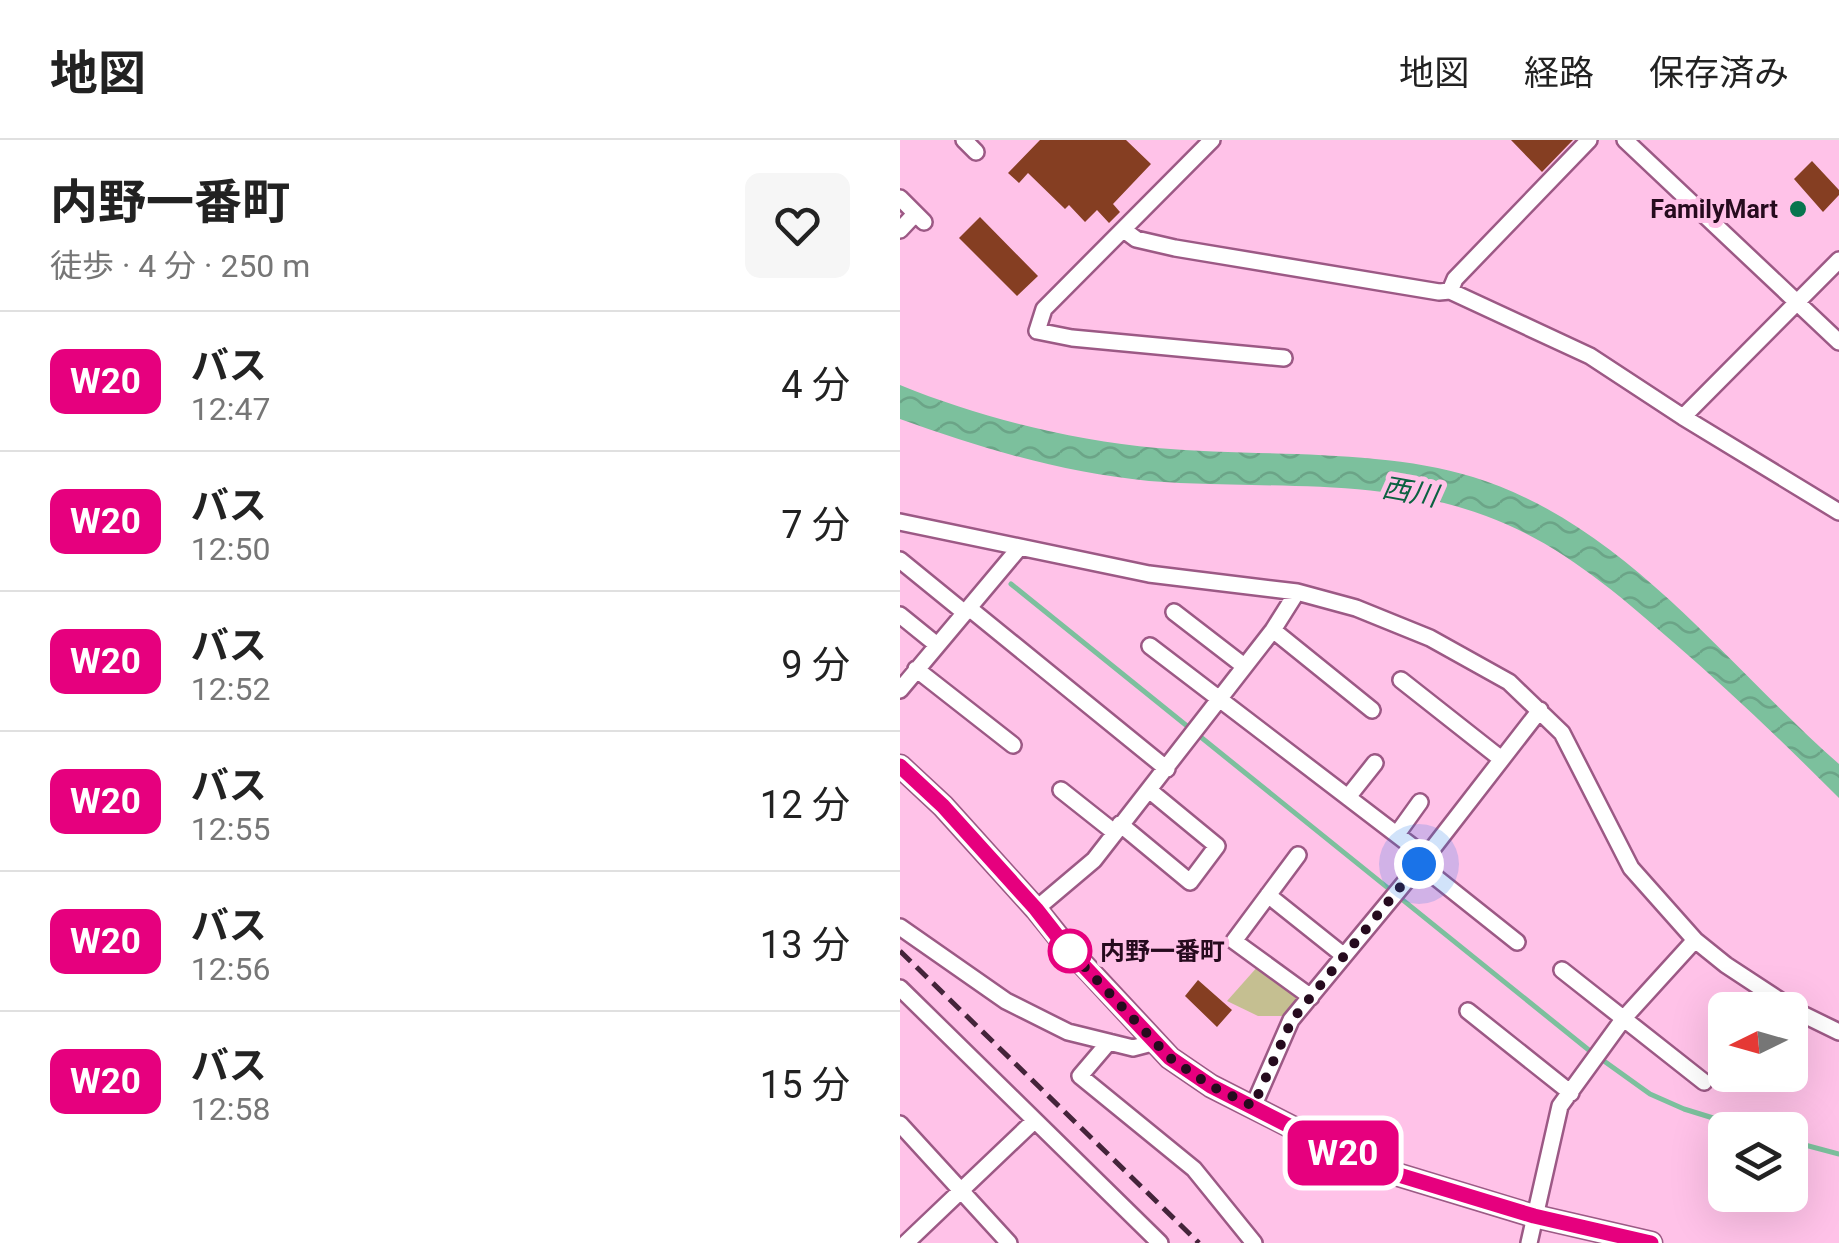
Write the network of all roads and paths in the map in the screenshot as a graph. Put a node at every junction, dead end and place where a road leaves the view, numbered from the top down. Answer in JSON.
{"nodes":[{"id":1,"x":1212,"y":140,"type":"edge"},
{"id":2,"x":1589,"y":140,"type":"edge"},
{"id":3,"x":1626,"y":140,"type":"edge"},
{"id":4,"x":900,"y":198,"type":"edge"},
{"id":5,"x":900,"y":230,"type":"edge"},
{"id":6,"x":1124,"y":230,"type":"junction"},
{"id":7,"x":1839,"y":260,"type":"edge"},
{"id":8,"x":1450,"y":290,"type":"junction"},
{"id":9,"x":1798,"y":302,"type":"junction"},
{"id":10,"x":1839,"y":342,"type":"edge"},
{"id":11,"x":1284,"y":358,"type":"dead end"},
{"id":12,"x":1682,"y":417,"type":"junction"},
{"id":13,"x":1839,"y":512,"type":"edge"},
{"id":14,"x":900,"y":522,"type":"edge"},
{"id":15,"x":1020,"y":547,"type":"junction"},
{"id":16,"x":900,"y":560,"type":"edge"},
{"id":17,"x":1297,"y":592,"type":"junction"},
{"id":18,"x":966,"y":610,"type":"junction"},
{"id":19,"x":1174,"y":612,"type":"dead end"},
{"id":20,"x":900,"y":615,"type":"edge"},
{"id":21,"x":1273,"y":630,"type":"junction"},
{"id":22,"x":937,"y":645,"type":"junction"},
{"id":23,"x":1150,"y":646,"type":"dead end"},
{"id":24,"x":1244,"y":666,"type":"junction"},
{"id":25,"x":916,"y":669,"type":"junction"},
{"id":26,"x":1401,"y":680,"type":"dead end"},
{"id":27,"x":900,"y":690,"type":"edge"},
{"id":28,"x":1220,"y":698,"type":"junction"},
{"id":29,"x":1372,"y":710,"type":"dead end"},
{"id":30,"x":1540,"y":710,"type":"junction"},
{"id":31,"x":1013,"y":745,"type":"dead end"},
{"id":32,"x":1500,"y":758,"type":"junction"},
{"id":33,"x":1375,"y":763,"type":"dead end"},
{"id":34,"x":900,"y":766,"type":"edge"},
{"id":35,"x":1167,"y":770,"type":"junction"},
{"id":36,"x":1061,"y":790,"type":"dead end"},
{"id":37,"x":1149,"y":790,"type":"junction"},
{"id":38,"x":1348,"y":797,"type":"junction"},
{"id":39,"x":1420,"y":802,"type":"dead end"},
{"id":40,"x":1117,"y":828,"type":"junction"},
{"id":41,"x":1397,"y":834,"type":"junction"},
{"id":42,"x":1298,"y":854,"type":"dead end"},
{"id":43,"x":1422,"y":860,"type":"junction"},
{"id":44,"x":1268,"y":895,"type":"junction"},
{"id":45,"x":1036,"y":909,"type":"junction"},
{"id":46,"x":900,"y":927,"type":"edge"},
{"id":47,"x":1695,"y":940,"type":"junction"},
{"id":48,"x":1517,"y":942,"type":"dead end"},
{"id":49,"x":1343,"y":955,"type":"junction"},
{"id":50,"x":1562,"y":970,"type":"dead end"},
{"id":51,"x":900,"y":988,"type":"edge"},
{"id":52,"x":1310,"y":998,"type":"junction"},
{"id":53,"x":1468,"y":1011,"type":"dead end"},
{"id":54,"x":1624,"y":1018,"type":"junction"},
{"id":55,"x":1839,"y":1032,"type":"edge"},
{"id":56,"x":1108,"y":1042,"type":"junction"},
{"id":57,"x":1156,"y":1042,"type":"junction"},
{"id":58,"x":1704,"y":1082,"type":"dead end"},
{"id":59,"x":1571,"y":1093,"type":"junction"},
{"id":60,"x":1253,"y":1106,"type":"junction"},
{"id":61,"x":1034,"y":1120,"type":"junction"},
{"id":62,"x":900,"y":1124,"type":"edge"},
{"id":63,"x":960,"y":1192,"type":"junction"},
{"id":64,"x":1534,"y":1216,"type":"junction"},
{"id":65,"x":906,"y":1243,"type":"edge"},
{"id":66,"x":1009,"y":1243,"type":"edge"},
{"id":67,"x":1160,"y":1243,"type":"edge"},
{"id":68,"x":1254,"y":1243,"type":"edge"},
{"id":69,"x":1529,"y":1243,"type":"edge"},
{"id":70,"x":1651,"y":1243,"type":"edge"}],
"edges":[{"from":1,"to":6,"type":"street"},
{"from":2,"to":8,"type":"street"},
{"from":3,"to":9,"type":"street"},
{"from":4,"to":5,"type":"street"},
{"from":6,"to":8,"type":"street"},
{"from":6,"to":11,"type":"street"},
{"from":7,"to":9,"type":"street"},
{"from":8,"to":12,"type":"street"},
{"from":9,"to":10,"type":"street"},
{"from":9,"to":12,"type":"street"},
{"from":12,"to":13,"type":"street"},
{"from":14,"to":15,"type":"street"},
{"from":15,"to":17,"type":"street"},
{"from":15,"to":18,"type":"street"},
{"from":16,"to":18,"type":"street"},
{"from":17,"to":21,"type":"street"},
{"from":17,"to":30,"type":"street"},
{"from":18,"to":22,"type":"street"},
{"from":18,"to":35,"type":"street"},
{"from":19,"to":24,"type":"street"},
{"from":20,"to":22,"type":"street"},
{"from":21,"to":24,"type":"street"},
{"from":21,"to":29,"type":"street"},
{"from":22,"to":25,"type":"street"},
{"from":23,"to":28,"type":"street"},
{"from":24,"to":28,"type":"street"},
{"from":25,"to":27,"type":"street"},
{"from":25,"to":31,"type":"street"},
{"from":26,"to":32,"type":"street"},
{"from":28,"to":35,"type":"street"},
{"from":28,"to":38,"type":"street"},
{"from":30,"to":32,"type":"street"},
{"from":30,"to":47,"type":"street"},
{"from":32,"to":43,"type":"street"},
{"from":33,"to":38,"type":"street"},
{"from":34,"to":45,"type":"main road"},
{"from":35,"to":37,"type":"street"},
{"from":36,"to":40,"type":"street"},
{"from":37,"to":40,"type":"street"},
{"from":37,"to":40,"type":"street"},
{"from":38,"to":41,"type":"street"},
{"from":39,"to":41,"type":"street"},
{"from":40,"to":45,"type":"street"},
{"from":41,"to":43,"type":"street"},
{"from":42,"to":44,"type":"street"},
{"from":43,"to":48,"type":"street"},
{"from":43,"to":49,"type":"street"},
{"from":44,"to":49,"type":"street"},
{"from":44,"to":52,"type":"street"},
{"from":45,"to":57,"type":"main road"},
{"from":46,"to":56,"type":"street"},
{"from":47,"to":54,"type":"street"},
{"from":47,"to":55,"type":"street"},
{"from":49,"to":52,"type":"street"},
{"from":50,"to":54,"type":"street"},
{"from":51,"to":61,"type":"street"},
{"from":52,"to":60,"type":"street"},
{"from":53,"to":59,"type":"street"},
{"from":54,"to":58,"type":"street"},
{"from":54,"to":59,"type":"street"},
{"from":56,"to":57,"type":"street"},
{"from":56,"to":68,"type":"street"},
{"from":57,"to":60,"type":"main road"},
{"from":59,"to":64,"type":"street"},
{"from":60,"to":64,"type":"main road"},
{"from":61,"to":63,"type":"street"},
{"from":61,"to":67,"type":"street"},
{"from":62,"to":63,"type":"street"},
{"from":63,"to":65,"type":"street"},
{"from":63,"to":66,"type":"street"},
{"from":64,"to":69,"type":"street"},
{"from":64,"to":70,"type":"main road"}]}
